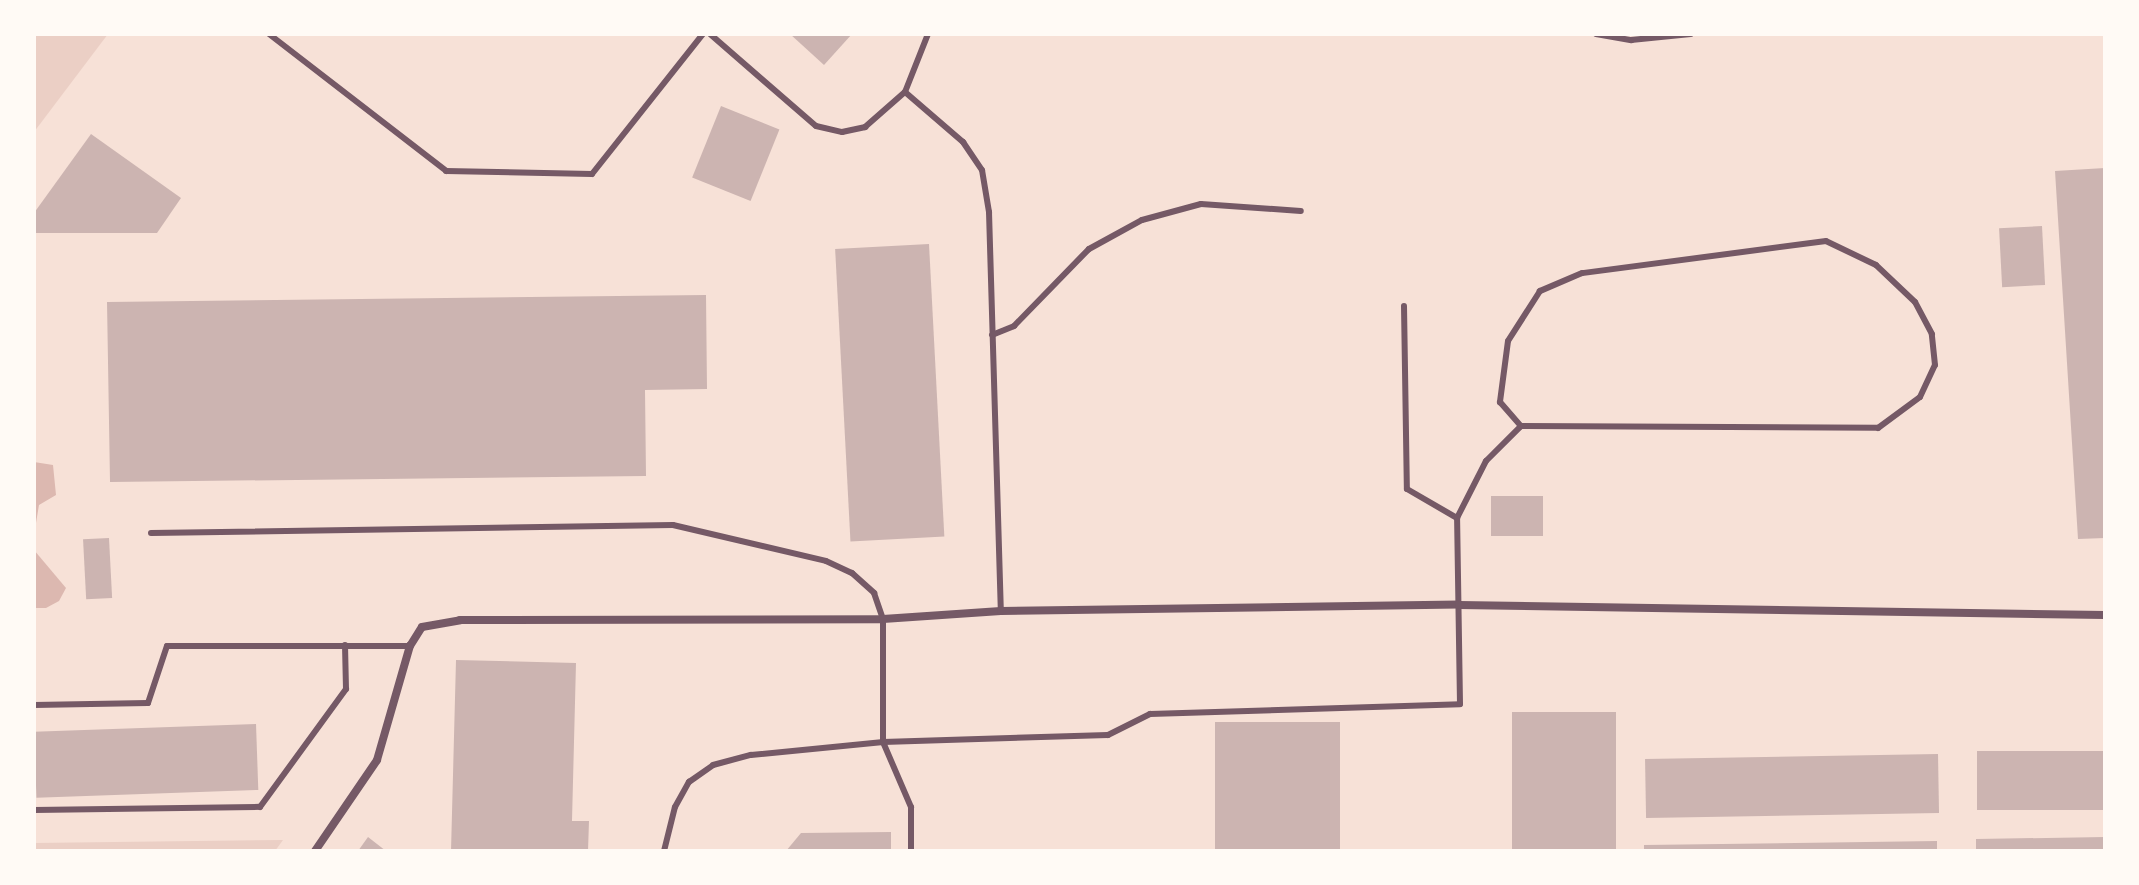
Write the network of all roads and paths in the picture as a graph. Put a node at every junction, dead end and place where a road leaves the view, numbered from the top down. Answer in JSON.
{"nodes":[{"id":1,"x":269,"y":34,"type":"edge"},
{"id":2,"x":703,"y":34,"type":"edge"},
{"id":3,"x":710,"y":34,"type":"edge"},
{"id":4,"x":928,"y":34,"type":"edge"},
{"id":5,"x":1596,"y":34,"type":"edge"},
{"id":6,"x":1691,"y":34,"type":"edge"},
{"id":7,"x":905,"y":92,"type":"junction"},
{"id":8,"x":1301,"y":211,"type":"dead end"},
{"id":9,"x":1404,"y":306,"type":"dead end"},
{"id":10,"x":992,"y":335,"type":"junction"},
{"id":11,"x":1521,"y":426,"type":"junction"},
{"id":12,"x":1457,"y":518,"type":"junction"},
{"id":13,"x":151,"y":533,"type":"dead end"},
{"id":14,"x":1459,"y":605,"type":"junction"},
{"id":15,"x":1001,"y":611,"type":"junction"},
{"id":16,"x":2105,"y":615,"type":"edge"},
{"id":17,"x":883,"y":619,"type":"junction"},
{"id":18,"x":345,"y":645,"type":"junction"},
{"id":19,"x":410,"y":646,"type":"junction"},
{"id":20,"x":34,"y":705,"type":"edge"},
{"id":21,"x":883,"y":742,"type":"junction"},
{"id":22,"x":34,"y":810,"type":"edge"},
{"id":23,"x":315,"y":851,"type":"edge"},
{"id":24,"x":664,"y":851,"type":"edge"},
{"id":25,"x":911,"y":851,"type":"edge"}],
"edges":[{"from":1,"to":2,"type":"lane"},
{"from":3,"to":7,"type":"lane"},
{"from":4,"to":7,"type":"lane"},
{"from":5,"to":6,"type":"lane"},
{"from":7,"to":10,"type":"lane"},
{"from":8,"to":10,"type":"lane"},
{"from":9,"to":12,"type":"lane"},
{"from":10,"to":15,"type":"lane"},
{"from":11,"to":11,"type":"lane"},
{"from":11,"to":12,"type":"lane"},
{"from":12,"to":14,"type":"lane"},
{"from":13,"to":17,"type":"lane"},
{"from":14,"to":15,"type":"street"},
{"from":14,"to":16,"type":"street"},
{"from":14,"to":21,"type":"lane"},
{"from":15,"to":17,"type":"street"},
{"from":17,"to":19,"type":"street"},
{"from":17,"to":21,"type":"lane"},
{"from":18,"to":19,"type":"lane"},
{"from":18,"to":20,"type":"lane"},
{"from":18,"to":22,"type":"lane"},
{"from":19,"to":23,"type":"street"},
{"from":21,"to":24,"type":"lane"},
{"from":21,"to":25,"type":"lane"}]}
